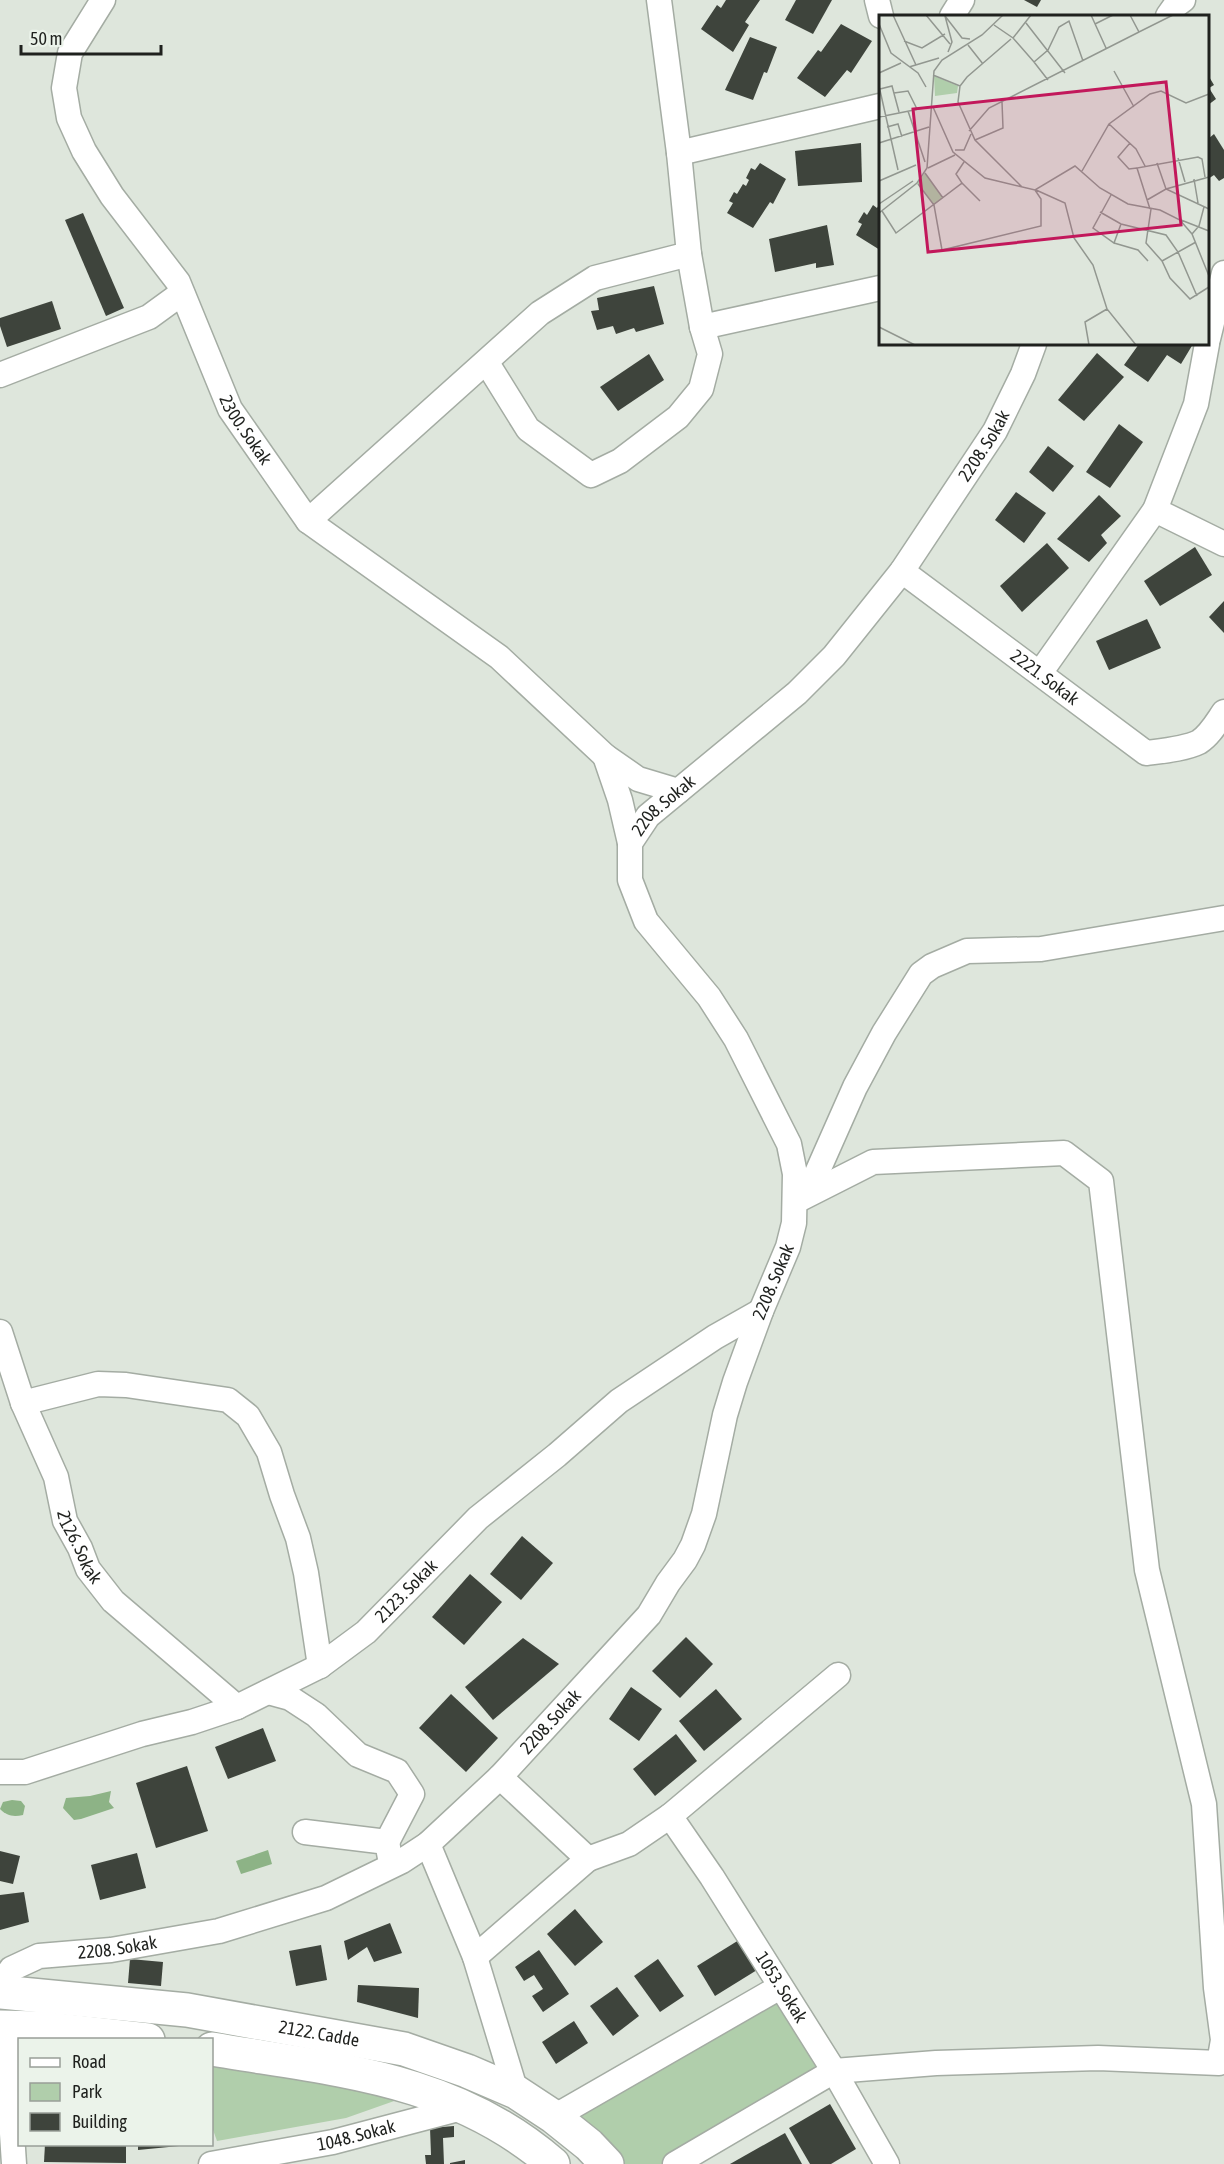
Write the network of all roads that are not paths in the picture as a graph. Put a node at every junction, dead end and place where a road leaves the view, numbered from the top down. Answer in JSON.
{"nodes":[{"id":1,"x":103,"y":0,"type":"edge"},
{"id":2,"x":659,"y":0,"type":"edge"},
{"id":3,"x":877,"y":0,"type":"edge"},
{"id":4,"x":962,"y":0,"type":"edge"},
{"id":5,"x":881,"y":15,"type":"edge"},
{"id":6,"x":953,"y":15,"type":"edge"},
{"id":7,"x":879,"y":106,"type":"edge"},
{"id":8,"x":679,"y":153,"type":"junction"},
{"id":9,"x":689,"y":254,"type":"junction"},
{"id":10,"x":1218,"y":286,"type":"edge"},
{"id":11,"x":879,"y":288,"type":"edge"},
{"id":12,"x":183,"y":293,"type":"junction"},
{"id":13,"x":702,"y":327,"type":"junction"},
{"id":14,"x":1209,"y":334,"type":"edge"},
{"id":15,"x":1034,"y":345,"type":"edge"},
{"id":16,"x":1207,"y":345,"type":"edge"},
{"id":17,"x":487,"y":363,"type":"junction"},
{"id":18,"x":0,"y":375,"type":"edge"},
{"id":19,"x":1155,"y":510,"type":"junction"},
{"id":20,"x":308,"y":521,"type":"junction"},
{"id":21,"x":1224,"y":544,"type":"edge"},
{"id":22,"x":902,"y":571,"type":"junction"},
{"id":23,"x":1040,"y":673,"type":"junction"},
{"id":24,"x":1224,"y":712,"type":"edge"},
{"id":25,"x":605,"y":756,"type":"junction"},
{"id":26,"x":638,"y":779,"type":"junction"},
{"id":27,"x":678,"y":791,"type":"junction"},
{"id":28,"x":620,"y":800,"type":"junction"},
{"id":29,"x":653,"y":811,"type":"junction"},
{"id":30,"x":630,"y":843,"type":"junction"},
{"id":31,"x":1224,"y":918,"type":"edge"},
{"id":32,"x":796,"y":1201,"type":"junction"},
{"id":33,"x":761,"y":1311,"type":"junction"},
{"id":34,"x":0,"y":1332,"type":"edge"},
{"id":35,"x":23,"y":1403,"type":"junction"},
{"id":36,"x":320,"y":1666,"type":"junction"},
{"id":37,"x":838,"y":1675,"type":"dead end"},
{"id":38,"x":268,"y":1692,"type":"junction"},
{"id":39,"x":237,"y":1707,"type":"junction"},
{"id":40,"x":0,"y":1772,"type":"edge"},
{"id":41,"x":500,"y":1777,"type":"junction"},
{"id":42,"x":670,"y":1816,"type":"junction"},
{"id":43,"x":305,"y":1832,"type":"dead end"},
{"id":44,"x":387,"y":1842,"type":"junction"},
{"id":45,"x":428,"y":1844,"type":"junction"},
{"id":46,"x":588,"y":1859,"type":"junction"},
{"id":47,"x":391,"y":1866,"type":"junction"},
{"id":48,"x":475,"y":1957,"type":"junction"},
{"id":49,"x":780,"y":1988,"type":"junction"},
{"id":50,"x":2,"y":1992,"type":"edge"},
{"id":51,"x":3,"y":2027,"type":"edge"},
{"id":52,"x":132,"y":2038,"type":"edge"},
{"id":53,"x":213,"y":2049,"type":"edge"},
{"id":54,"x":1221,"y":2064,"type":"edge"},
{"id":55,"x":834,"y":2071,"type":"junction"},
{"id":56,"x":516,"y":2092,"type":"junction"},
{"id":57,"x":466,"y":2107,"type":"junction"},
{"id":58,"x":554,"y":2117,"type":"junction"},
{"id":59,"x":5,"y":2130,"type":"edge"},
{"id":60,"x":207,"y":2146,"type":"edge"},
{"id":61,"x":14,"y":2164,"type":"edge"},
{"id":62,"x":213,"y":2164,"type":"edge"},
{"id":63,"x":553,"y":2164,"type":"edge"},
{"id":64,"x":607,"y":2164,"type":"edge"},
{"id":65,"x":675,"y":2164,"type":"edge"},
{"id":66,"x":887,"y":2164,"type":"edge"}],
"edges":[{"from":1,"to":12,"type":"street","name":"2300. Sokak"},
{"from":2,"to":8,"type":"street"},
{"from":3,"to":5,"type":"street"},
{"from":4,"to":6,"type":"street"},
{"from":7,"to":8,"type":"street"},
{"from":8,"to":9,"type":"street"},
{"from":9,"to":13,"type":"street"},
{"from":9,"to":17,"type":"street"},
{"from":10,"to":14,"type":"street"},
{"from":11,"to":13,"type":"street"},
{"from":12,"to":18,"type":"street"},
{"from":12,"to":20,"type":"street","name":"2300. Sokak"},
{"from":13,"to":17,"type":"street"},
{"from":15,"to":22,"type":"street","name":"2208. Sokak"},
{"from":16,"to":19,"type":"street"},
{"from":17,"to":20,"type":"street"},
{"from":19,"to":21,"type":"street"},
{"from":19,"to":23,"type":"street"},
{"from":20,"to":25,"type":"street","name":"2300. Sokak"},
{"from":22,"to":23,"type":"street","name":"2221. Sokak"},
{"from":22,"to":27,"type":"street","name":"2208. Sokak"},
{"from":23,"to":24,"type":"street","name":"2221. Sokak"},
{"from":25,"to":26,"type":"street","name":"2300. Sokak"},
{"from":25,"to":28,"type":"street"},
{"from":26,"to":27,"type":"street"},
{"from":26,"to":29,"type":"street"},
{"from":27,"to":29,"type":"street","name":"2208. Sokak"},
{"from":28,"to":29,"type":"street"},
{"from":28,"to":30,"type":"street"},
{"from":29,"to":30,"type":"street","name":"2208. Sokak"},
{"from":30,"to":32,"type":"street","name":"2208. Sokak"},
{"from":31,"to":32,"type":"street"},
{"from":32,"to":33,"type":"street","name":"2208. Sokak"},
{"from":32,"to":54,"type":"street"},
{"from":33,"to":36,"type":"street","name":"2123. Sokak"},
{"from":33,"to":41,"type":"street","name":"2208. Sokak"},
{"from":34,"to":35,"type":"street","name":"2126. Sokak"},
{"from":35,"to":36,"type":"street"},
{"from":35,"to":39,"type":"street","name":"2126. Sokak"},
{"from":36,"to":38,"type":"street","name":"2123. Sokak"},
{"from":37,"to":42,"type":"street"},
{"from":38,"to":39,"type":"street","name":"2123. Sokak"},
{"from":38,"to":44,"type":"street"},
{"from":39,"to":40,"type":"street","name":"2123. Sokak"},
{"from":41,"to":45,"type":"street","name":"2208. Sokak"},
{"from":41,"to":46,"type":"street"},
{"from":42,"to":46,"type":"street"},
{"from":42,"to":49,"type":"street","name":"1053. Sokak"},
{"from":43,"to":44,"type":"street"},
{"from":44,"to":47,"type":"street"},
{"from":45,"to":47,"type":"street","name":"2208. Sokak"},
{"from":45,"to":48,"type":"street"},
{"from":46,"to":48,"type":"street"},
{"from":47,"to":50,"type":"street","name":"2208. Sokak"},
{"from":48,"to":56,"type":"street"},
{"from":49,"to":55,"type":"street","name":"1053. Sokak"},
{"from":49,"to":58,"type":"street"},
{"from":50,"to":56,"type":"highway","name":"2122. Cadde"},
{"from":51,"to":52,"type":"highway"},
{"from":51,"to":59,"type":"street"},
{"from":53,"to":57,"type":"highway","name":"2122. Cadde"},
{"from":54,"to":55,"type":"street"},
{"from":55,"to":65,"type":"street"},
{"from":55,"to":66,"type":"street","name":"1053. Sokak"},
{"from":56,"to":58,"type":"highway","name":"2122. Cadde"},
{"from":57,"to":62,"type":"street","name":"1048. Sokak"},
{"from":57,"to":63,"type":"highway","name":"2122. Cadde"},
{"from":58,"to":64,"type":"highway","name":"2122. Cadde"},
{"from":59,"to":61,"type":"street"},
{"from":60,"to":62,"type":"street"}]}
